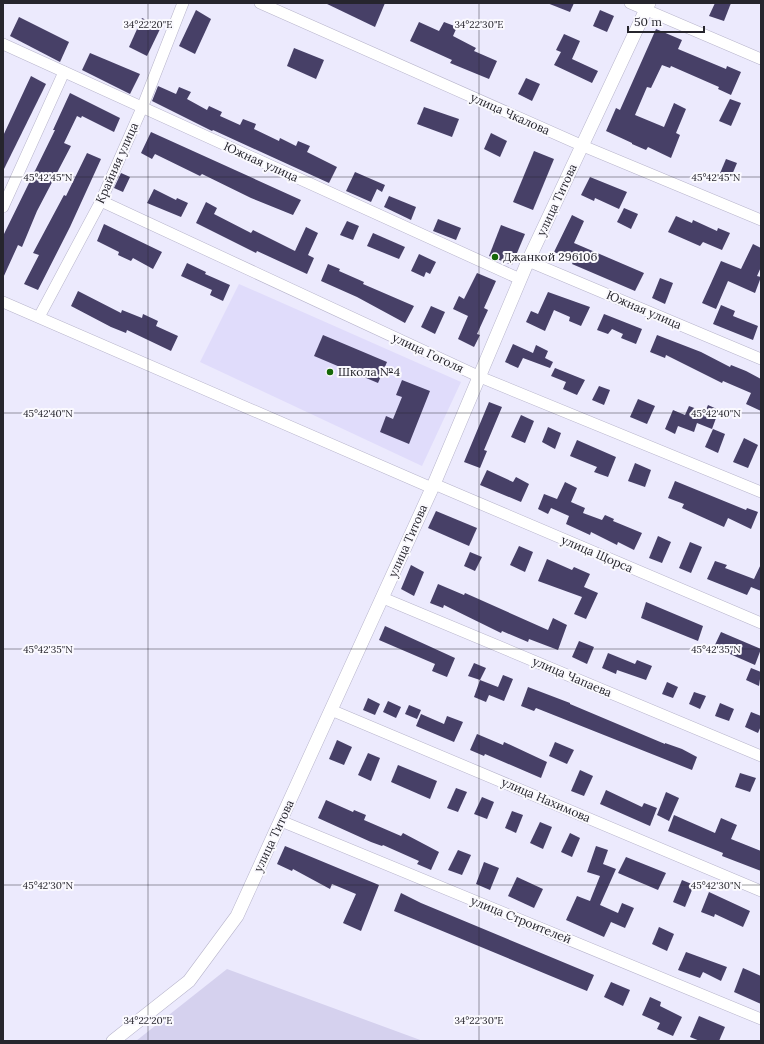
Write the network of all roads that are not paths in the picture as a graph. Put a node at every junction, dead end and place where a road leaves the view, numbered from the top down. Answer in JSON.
{"nodes":[{"id":1,"x":182,"y":3,"type":"edge"},
{"id":2,"x":260,"y":3,"type":"edge"},
{"id":3,"x":630,"y":3,"type":"edge"},
{"id":4,"x":647,"y":7,"type":"edge"},
{"id":5,"x":3,"y":44,"type":"edge"},
{"id":6,"x":761,"y":59,"type":"edge"},
{"id":7,"x":64,"y":72,"type":"junction"},
{"id":8,"x":142,"y":108,"type":"junction"},
{"id":9,"x":582,"y":146,"type":"junction"},
{"id":10,"x":101,"y":201,"type":"junction"},
{"id":11,"x":3,"y":207,"type":"edge"},
{"id":12,"x":761,"y":220,"type":"edge"},
{"id":13,"x":528,"y":261,"type":"junction"},
{"id":14,"x":520,"y":279,"type":"junction"},
{"id":15,"x":3,"y":302,"type":"edge"},
{"id":16,"x":39,"y":317,"type":"junction"},
{"id":17,"x":761,"y":358,"type":"edge"},
{"id":18,"x":480,"y":377,"type":"junction"},
{"id":19,"x":433,"y":486,"type":"junction"},
{"id":20,"x":761,"y":492,"type":"edge"},
{"id":21,"x":383,"y":598,"type":"junction"},
{"id":22,"x":761,"y":623,"type":"edge"},
{"id":23,"x":331,"y":710,"type":"junction"},
{"id":24,"x":761,"y":756,"type":"edge"},
{"id":25,"x":281,"y":821,"type":"junction"},
{"id":26,"x":761,"y":890,"type":"edge"},
{"id":27,"x":761,"y":1018,"type":"edge"},
{"id":28,"x":113,"y":1041,"type":"edge"}],
"edges":[{"from":1,"to":8,"type":"street","name":"Крайняя улица"},
{"from":2,"to":9,"type":"street","name":"улица Чкалова"},
{"from":3,"to":4,"type":"street"},
{"from":4,"to":6,"type":"street"},
{"from":4,"to":9,"type":"main road","name":"улица Титова"},
{"from":5,"to":7,"type":"street","name":"Южная улица"},
{"from":7,"to":8,"type":"street","name":"Южная улица"},
{"from":7,"to":11,"type":"street"},
{"from":8,"to":10,"type":"street","name":"Крайняя улица"},
{"from":8,"to":14,"type":"street","name":"Южная улица"},
{"from":9,"to":12,"type":"street","name":"улица Чкалова"},
{"from":9,"to":13,"type":"main road","name":"улица Титова"},
{"from":10,"to":16,"type":"street","name":"Крайняя улица"},
{"from":10,"to":18,"type":"street","name":"улица Гоголя"},
{"from":13,"to":14,"type":"main road","name":"улица Титова"},
{"from":13,"to":17,"type":"street","name":"Южная улица"},
{"from":14,"to":18,"type":"main road","name":"улица Титова"},
{"from":15,"to":16,"type":"street","name":"улица Щорса"},
{"from":16,"to":19,"type":"street","name":"улица Щорса"},
{"from":18,"to":19,"type":"main road","name":"улица Титова"},
{"from":18,"to":20,"type":"street","name":"улица Гоголя"},
{"from":19,"to":21,"type":"main road","name":"улица Титова"},
{"from":19,"to":22,"type":"street","name":"улица Щорса"},
{"from":21,"to":23,"type":"main road","name":"улица Титова"},
{"from":21,"to":24,"type":"street","name":"улица Чапаева"},
{"from":23,"to":25,"type":"main road","name":"улица Титова"},
{"from":23,"to":26,"type":"street","name":"улица Нахимова"},
{"from":25,"to":27,"type":"street","name":"улица Строителей"},
{"from":25,"to":28,"type":"main road","name":"улица Титова"}]}
